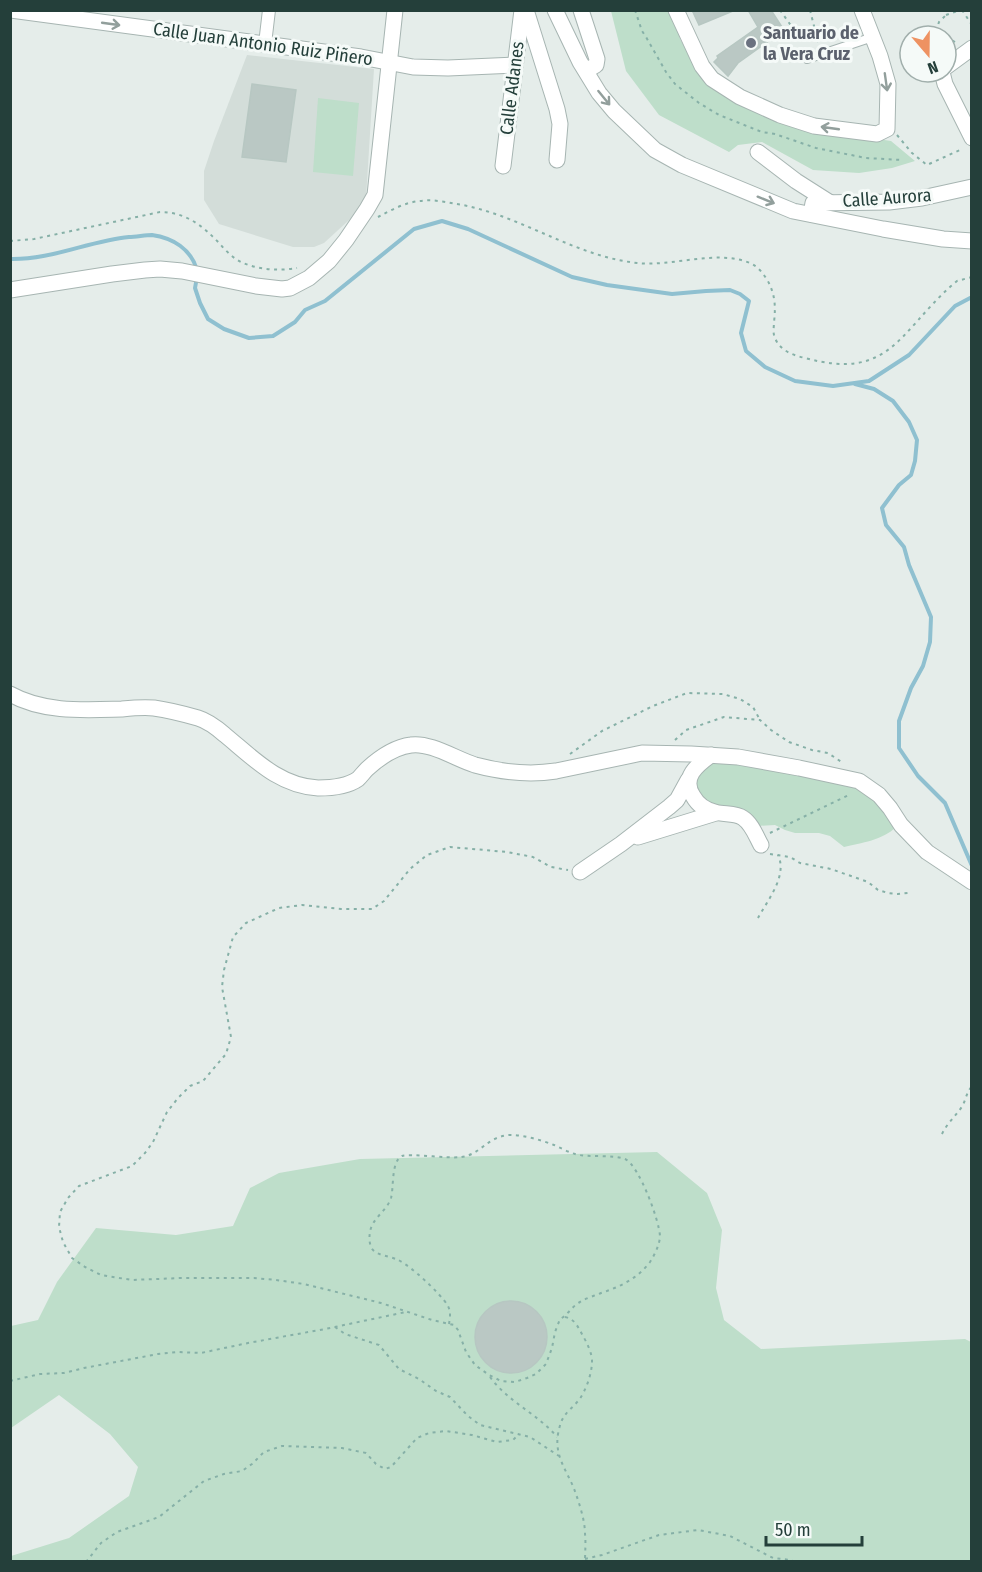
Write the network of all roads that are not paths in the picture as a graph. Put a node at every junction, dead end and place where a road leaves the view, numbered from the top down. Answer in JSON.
{"nodes":[{"id":1,"x":11,"y":10,"type":"edge"},
{"id":2,"x":269,"y":10,"type":"edge"},
{"id":3,"x":394,"y":10,"type":"edge"},
{"id":4,"x":524,"y":10,"type":"edge"},
{"id":5,"x":555,"y":10,"type":"edge"},
{"id":6,"x":581,"y":10,"type":"edge"},
{"id":7,"x":676,"y":10,"type":"edge"},
{"id":8,"x":862,"y":10,"type":"edge"},
{"id":9,"x":873,"y":37,"type":"junction"},
{"id":10,"x":265,"y":45,"type":"junction"},
{"id":11,"x":972,"y":48,"type":"edge"},
{"id":12,"x":807,"y":58,"type":"dead end"},
{"id":13,"x":958,"y":58,"type":"edge"},
{"id":14,"x":388,"y":62,"type":"junction"},
{"id":15,"x":515,"y":65,"type":"junction"},
{"id":16,"x":585,"y":71,"type":"junction"},
{"id":17,"x":945,"y":84,"type":"edge"},
{"id":18,"x":971,"y":142,"type":"edge"},
{"id":19,"x":758,"y":152,"type":"dead end"},
{"id":20,"x":557,"y":160,"type":"dead end"},
{"id":21,"x":502,"y":166,"type":"dead end"},
{"id":22,"x":972,"y":187,"type":"edge"},
{"id":23,"x":829,"y":202,"type":"junction"},
{"id":24,"x":811,"y":214,"type":"junction"},
{"id":25,"x":972,"y":241,"type":"edge"},
{"id":26,"x":10,"y":290,"type":"edge"},
{"id":27,"x":10,"y":694,"type":"edge"},
{"id":28,"x":711,"y":755,"type":"junction"},
{"id":29,"x":688,"y":780,"type":"junction"},
{"id":30,"x":716,"y":813,"type":"junction"},
{"id":31,"x":760,"y":843,"type":"road end"},
{"id":32,"x":621,"y":844,"type":"junction"},
{"id":33,"x":580,"y":872,"type":"road end"},
{"id":34,"x":972,"y":882,"type":"edge"}],
"edges":[{"from":1,"to":10,"type":"street","name":"Calle Juan Antonio Ruiz Piñero","one_way":true},
{"from":2,"to":10,"type":"street"},
{"from":3,"to":14,"type":"street"},
{"from":4,"to":15,"type":"street","name":"Calle Adanes"},
{"from":4,"to":20,"type":"street"},
{"from":5,"to":16,"type":"street"},
{"from":6,"to":16,"type":"street"},
{"from":9,"to":7,"type":"street","one_way":true},
{"from":8,"to":9,"type":"street"},
{"from":9,"to":12,"type":"lane"},
{"from":10,"to":14,"type":"street","name":"Calle Juan Antonio Ruiz Piñero"},
{"from":11,"to":13,"type":"street"},
{"from":14,"to":15,"type":"street","name":"Calle Juan Antonio Ruiz Piñero"},
{"from":14,"to":26,"type":"street"},
{"from":15,"to":21,"type":"street","name":"Calle Adanes"},
{"from":16,"to":24,"type":"street","one_way":true},
{"from":17,"to":18,"type":"street"},
{"from":19,"to":23,"type":"street"},
{"from":22,"to":23,"type":"street","name":"Calle Aurora"},
{"from":23,"to":24,"type":"street","name":"Calle Aurora"},
{"from":24,"to":25,"type":"street"},
{"from":27,"to":28,"type":"street"},
{"from":28,"to":29,"type":"street"},
{"from":28,"to":34,"type":"street"},
{"from":29,"to":30,"type":"street"},
{"from":29,"to":32,"type":"street"},
{"from":30,"to":31,"type":"street"},
{"from":30,"to":32,"type":"street"},
{"from":32,"to":33,"type":"street"}]}
